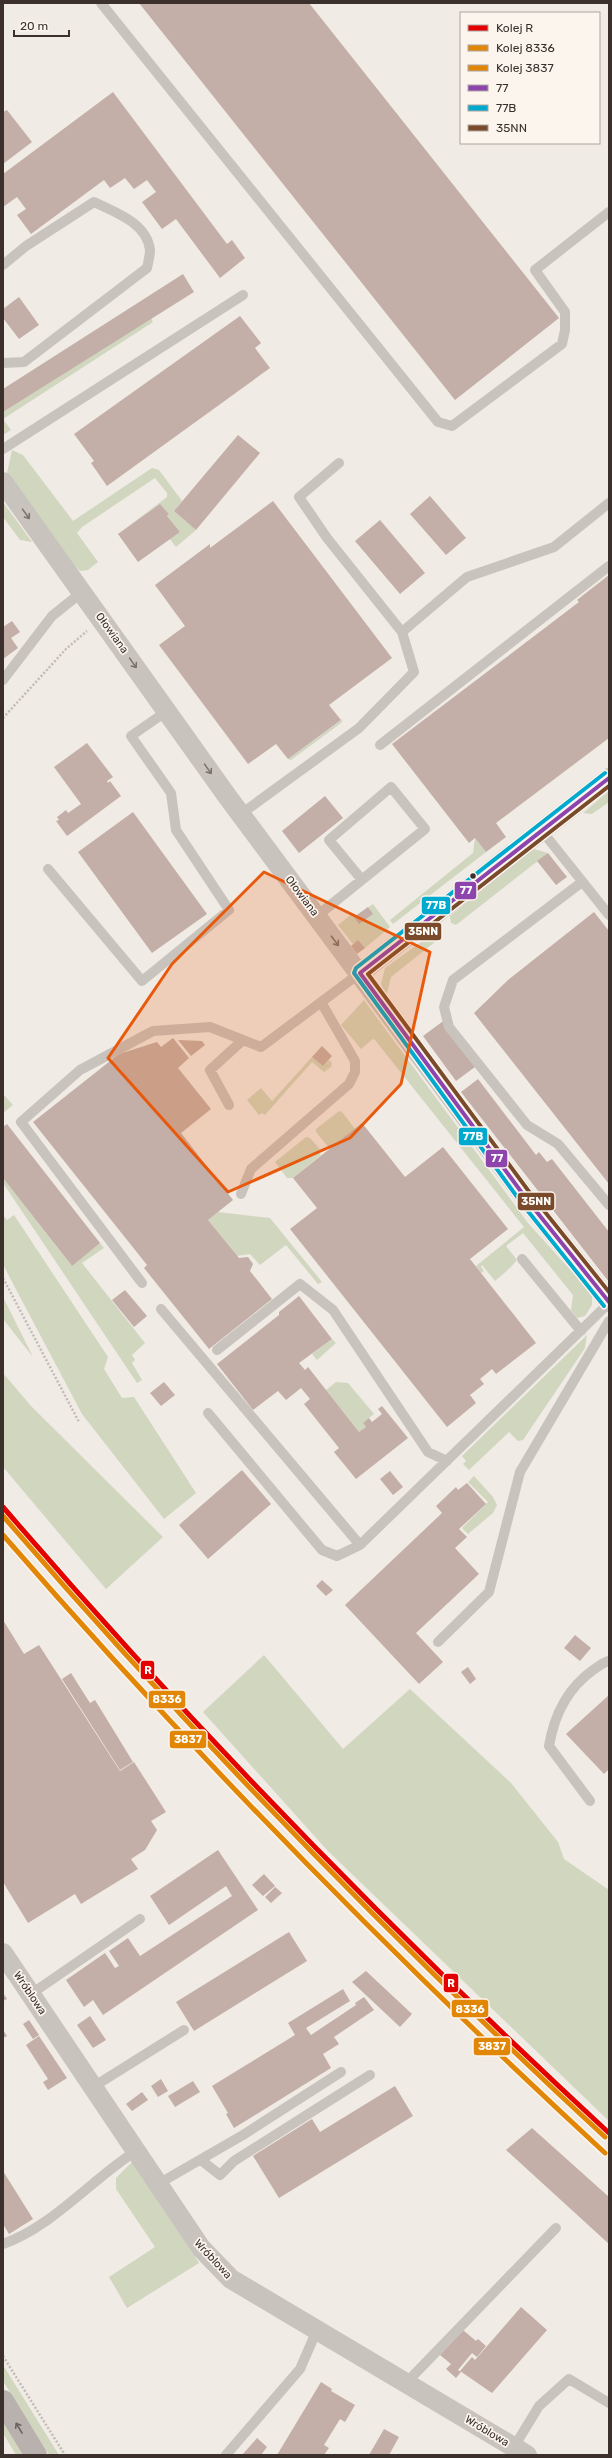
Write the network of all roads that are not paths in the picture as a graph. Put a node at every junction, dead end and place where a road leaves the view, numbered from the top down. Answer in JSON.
{"nodes":[{"id":1,"x":101,"y":3,"type":"edge"},
{"id":2,"x":609,"y":212,"type":"edge"},
{"id":3,"x":3,"y":265,"type":"edge"},
{"id":4,"x":243,"y":295,"type":"dead end"},
{"id":5,"x":3,"y":363,"type":"edge"},
{"id":6,"x":3,"y":449,"type":"edge"},
{"id":7,"x":339,"y":463,"type":"dead end"},
{"id":8,"x":3,"y":482,"type":"edge"},
{"id":9,"x":609,"y":503,"type":"edge"},
{"id":10,"x":609,"y":566,"type":"edge"},
{"id":11,"x":82,"y":592,"type":"junction"},
{"id":12,"x":402,"y":632,"type":"junction"},
{"id":13,"x":3,"y":680,"type":"edge"},
{"id":14,"x":167,"y":711,"type":"junction"},
{"id":15,"x":380,"y":745,"type":"dead end"},
{"id":16,"x":609,"y":778,"type":"edge"},
{"id":17,"x":240,"y":814,"type":"junction"},
{"id":18,"x":542,"y":831,"type":"junction"},
{"id":19,"x":48,"y":869,"type":"dead end"},
{"id":20,"x":362,"y":880,"type":"junction"},
{"id":21,"x":582,"y":882,"type":"junction"},
{"id":22,"x":609,"y":915,"type":"edge"},
{"id":23,"x":317,"y":916,"type":"junction"},
{"id":24,"x":360,"y":974,"type":"junction"},
{"id":25,"x":321,"y":1002,"type":"junction"},
{"id":26,"x":243,"y":1040,"type":"junction"},
{"id":27,"x":229,"y":1105,"type":"dead end"},
{"id":28,"x":241,"y":1194,"type":"dead end"},
{"id":29,"x":609,"y":1205,"type":"edge"},
{"id":30,"x":522,"y":1260,"type":"dead end"},
{"id":31,"x":142,"y":1283,"type":"dead end"},
{"id":32,"x":609,"y":1303,"type":"edge"},
{"id":33,"x":161,"y":1309,"type":"dead end"},
{"id":34,"x":609,"y":1321,"type":"edge"},
{"id":35,"x":580,"y":1331,"type":"junction"},
{"id":36,"x":217,"y":1350,"type":"dead end"},
{"id":37,"x":208,"y":1413,"type":"dead end"},
{"id":38,"x":447,"y":1461,"type":"junction"},
{"id":39,"x":360,"y":1545,"type":"junction"},
{"id":40,"x":438,"y":1642,"type":"dead end"},
{"id":41,"x":609,"y":1661,"type":"edge"},
{"id":42,"x":590,"y":1801,"type":"dead end"},
{"id":43,"x":140,"y":1919,"type":"dead end"},
{"id":44,"x":3,"y":1953,"type":"edge"},
{"id":45,"x":31,"y":1994,"type":"junction"},
{"id":46,"x":184,"y":2030,"type":"dead end"},
{"id":47,"x":341,"y":2072,"type":"dead end"},
{"id":48,"x":370,"y":2075,"type":"dead end"},
{"id":49,"x":93,"y":2088,"type":"junction"},
{"id":50,"x":136,"y":2151,"type":"junction"},
{"id":51,"x":201,"y":2160,"type":"junction"},
{"id":52,"x":158,"y":2184,"type":"junction"},
{"id":53,"x":556,"y":2228,"type":"dead end"},
{"id":54,"x":3,"y":2244,"type":"edge"},
{"id":55,"x":317,"y":2330,"type":"junction"},
{"id":56,"x":406,"y":2383,"type":"junction"},
{"id":57,"x":3,"y":2401,"type":"edge"},
{"id":58,"x":609,"y":2403,"type":"edge"},
{"id":59,"x":520,"y":2451,"type":"edge"},
{"id":60,"x":36,"y":2455,"type":"edge"},
{"id":61,"x":226,"y":2455,"type":"edge"}],
"edges":[{"from":1,"to":2,"type":"lane"},
{"from":3,"to":5,"type":"lane"},
{"from":4,"to":6,"type":"lane"},
{"from":7,"to":12,"type":"lane"},
{"from":8,"to":11,"type":"street","name":"Ołowiana","one_way":true},
{"from":9,"to":12,"type":"lane"},
{"from":10,"to":15,"type":"lane"},
{"from":11,"to":13,"type":"lane"},
{"from":11,"to":14,"type":"street","name":"Ołowiana","one_way":true},
{"from":12,"to":17,"type":"lane"},
{"from":14,"to":17,"type":"street","name":"Ołowiana","one_way":true},
{"from":14,"to":19,"type":"lane"},
{"from":16,"to":18,"type":"street"},
{"from":17,"to":23,"type":"street","name":"Ołowiana"},
{"from":18,"to":21,"type":"lane"},
{"from":18,"to":24,"type":"street"},
{"from":20,"to":20,"type":"lane"},
{"from":20,"to":23,"type":"lane"},
{"from":21,"to":22,"type":"lane"},
{"from":21,"to":29,"type":"lane"},
{"from":23,"to":24,"type":"street","name":"Ołowiana","one_way":true},
{"from":24,"to":25,"type":"lane"},
{"from":24,"to":32,"type":"street","name":"Ołowiana"},
{"from":25,"to":26,"type":"lane"},
{"from":25,"to":28,"type":"lane"},
{"from":26,"to":27,"type":"lane"},
{"from":26,"to":31,"type":"lane"},
{"from":30,"to":35,"type":"lane"},
{"from":32,"to":35,"type":"lane"},
{"from":33,"to":39,"type":"lane"},
{"from":34,"to":40,"type":"lane"},
{"from":35,"to":38,"type":"lane"},
{"from":36,"to":38,"type":"lane"},
{"from":37,"to":39,"type":"lane"},
{"from":38,"to":39,"type":"lane"},
{"from":41,"to":42,"type":"lane"},
{"from":43,"to":45,"type":"lane"},
{"from":44,"to":45,"type":"street","name":"Wróblowa"},
{"from":45,"to":49,"type":"street","name":"Wróblowa"},
{"from":46,"to":49,"type":"lane"},
{"from":47,"to":51,"type":"lane"},
{"from":48,"to":51,"type":"lane"},
{"from":49,"to":50,"type":"street","name":"Wróblowa"},
{"from":50,"to":52,"type":"street","name":"Wróblowa"},
{"from":50,"to":54,"type":"lane"},
{"from":51,"to":52,"type":"lane"},
{"from":52,"to":55,"type":"street","name":"Wróblowa"},
{"from":53,"to":56,"type":"lane"},
{"from":55,"to":56,"type":"street","name":"Wróblowa"},
{"from":55,"to":61,"type":"lane"},
{"from":56,"to":59,"type":"street","name":"Wróblowa"},
{"from":60,"to":57,"type":"main road","one_way":true},
{"from":58,"to":59,"type":"lane"}]}
